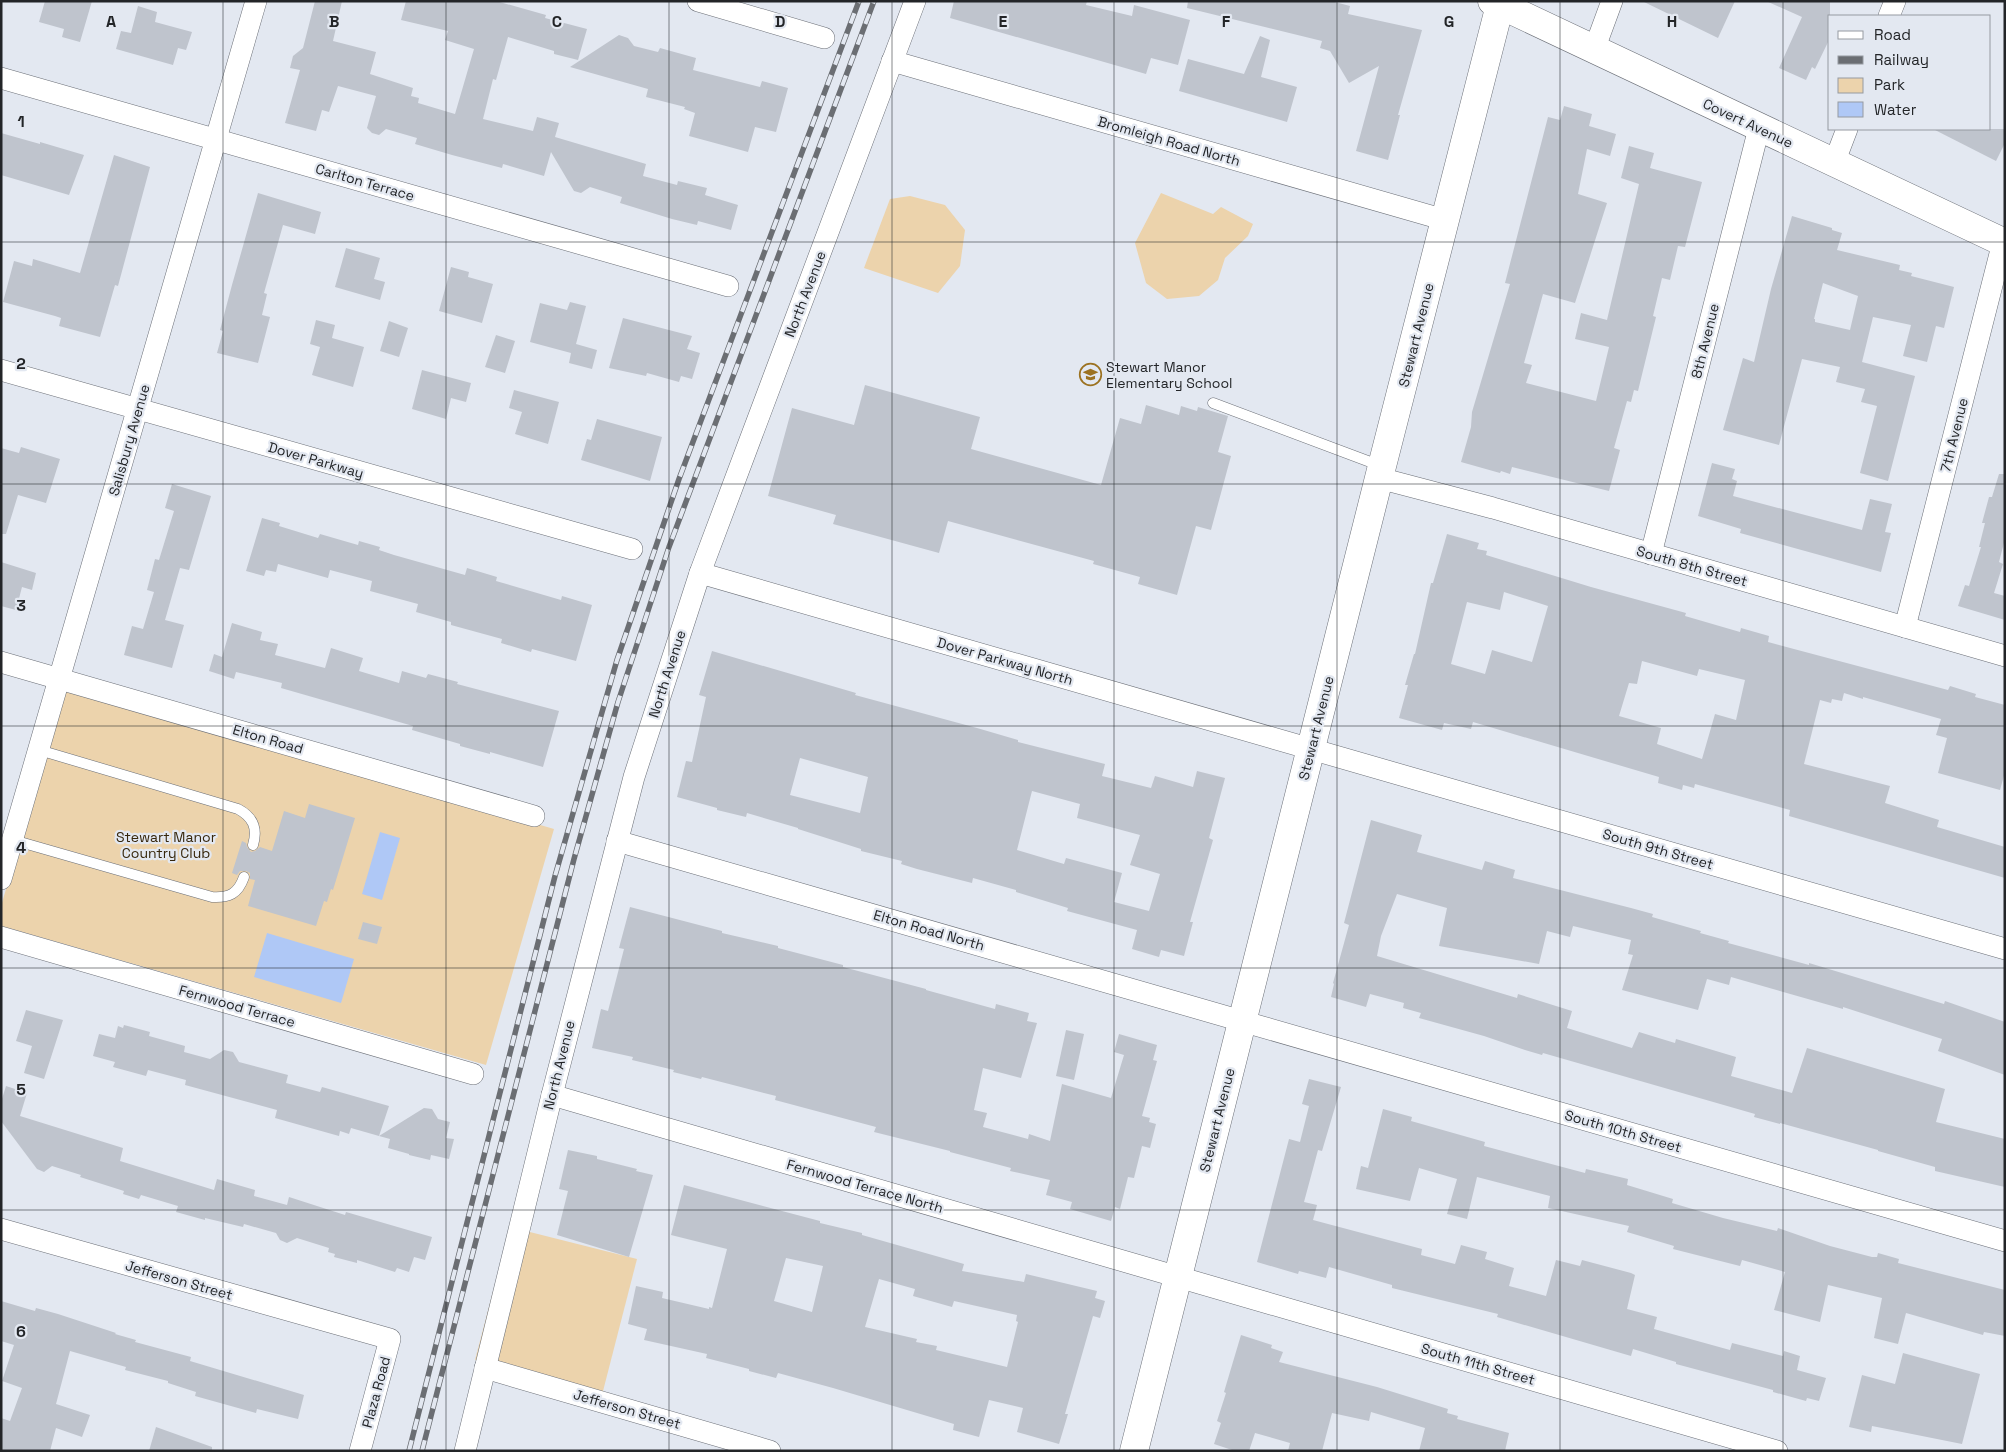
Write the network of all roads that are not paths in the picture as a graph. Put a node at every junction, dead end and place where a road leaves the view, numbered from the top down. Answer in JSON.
{"nodes":[{"id":1,"x":256,"y":1,"type":"edge"},
{"id":2,"x":698,"y":1,"type":"edge"},
{"id":3,"x":915,"y":1,"type":"edge"},
{"id":4,"x":1612,"y":1,"type":"edge"},
{"id":5,"x":1895,"y":1,"type":"edge"},
{"id":6,"x":1496,"y":3,"type":"edge"},
{"id":7,"x":1889,"y":15,"type":"edge"},
{"id":8,"x":824,"y":38,"type":"dead end"},
{"id":9,"x":1594,"y":50,"type":"junction"},
{"id":10,"x":892,"y":61,"type":"junction"},
{"id":11,"x":1,"y":78,"type":"edge"},
{"id":12,"x":1759,"y":128,"type":"junction"},
{"id":13,"x":1847,"y":130,"type":"edge"},
{"id":14,"x":215,"y":140,"type":"junction"},
{"id":15,"x":1834,"y":163,"type":"junction"},
{"id":16,"x":1445,"y":220,"type":"junction"},
{"id":17,"x":2004,"y":243,"type":"edge"},
{"id":18,"x":728,"y":286,"type":"dead end"},
{"id":19,"x":1,"y":370,"type":"edge"},
{"id":20,"x":1213,"y":403,"type":"dead end"},
{"id":21,"x":138,"y":409,"type":"junction"},
{"id":22,"x":1380,"y":472,"type":"junction"},
{"id":23,"x":632,"y":549,"type":"dead end"},
{"id":24,"x":1651,"y":554,"type":"junction"},
{"id":25,"x":700,"y":573,"type":"junction"},
{"id":26,"x":1905,"y":627,"type":"junction"},
{"id":27,"x":2005,"y":656,"type":"edge"},
{"id":28,"x":1,"y":662,"type":"edge"},
{"id":29,"x":60,"y":679,"type":"junction"},
{"id":30,"x":39,"y":750,"type":"junction"},
{"id":31,"x":1311,"y":750,"type":"junction"},
{"id":32,"x":534,"y":816,"type":"dead end"},
{"id":33,"x":13,"y":840,"type":"junction"},
{"id":34,"x":617,"y":840,"type":"junction"},
{"id":35,"x":253,"y":845,"type":"dead end"},
{"id":36,"x":244,"y":877,"type":"dead end"},
{"id":37,"x":1,"y":879,"type":"edge"},
{"id":38,"x":1,"y":937,"type":"edge"},
{"id":39,"x":2005,"y":949,"type":"edge"},
{"id":40,"x":1242,"y":1021,"type":"junction"},
{"id":41,"x":474,"y":1074,"type":"dead end"},
{"id":42,"x":552,"y":1095,"type":"junction"},
{"id":43,"x":1,"y":1229,"type":"edge"},
{"id":44,"x":2005,"y":1241,"type":"edge"},
{"id":45,"x":1178,"y":1277,"type":"junction"},
{"id":46,"x":356,"y":1330,"type":"joint"},
{"id":47,"x":485,"y":1368,"type":"junction"},
{"id":48,"x":360,"y":1451,"type":"edge"},
{"id":49,"x":464,"y":1451,"type":"edge"},
{"id":50,"x":770,"y":1451,"type":"edge"},
{"id":51,"x":1134,"y":1451,"type":"edge"},
{"id":52,"x":1778,"y":1451,"type":"edge"}],
"edges":[{"from":1,"to":14,"type":"street","name":"Salisbury Avenue"},
{"from":2,"to":8,"type":"street"},
{"from":3,"to":10,"type":"street","name":"North Avenue"},
{"from":4,"to":9,"type":"street"},
{"from":5,"to":7,"type":"street"},
{"from":6,"to":9,"type":"main road","name":"Covert Avenue"},
{"from":6,"to":16,"type":"main road","name":"Stewart Avenue"},
{"from":9,"to":12,"type":"main road","name":"Covert Avenue"},
{"from":10,"to":16,"type":"street","name":"Bromleigh Road North"},
{"from":10,"to":25,"type":"street","name":"North Avenue"},
{"from":11,"to":14,"type":"street","name":"Carlton Terrace"},
{"from":12,"to":15,"type":"main road","name":"Covert Avenue"},
{"from":12,"to":24,"type":"street","name":"8th Avenue"},
{"from":13,"to":15,"type":"street"},
{"from":14,"to":18,"type":"street","name":"Carlton Terrace"},
{"from":14,"to":21,"type":"street","name":"Salisbury Avenue"},
{"from":15,"to":17,"type":"main road","name":"Covert Avenue"},
{"from":16,"to":22,"type":"main road","name":"Stewart Avenue"},
{"from":17,"to":26,"type":"street","name":"7th Avenue"},
{"from":19,"to":21,"type":"street","name":"Dover Parkway"},
{"from":20,"to":22,"type":"lane"},
{"from":21,"to":23,"type":"street","name":"Dover Parkway"},
{"from":21,"to":29,"type":"street","name":"Salisbury Avenue"},
{"from":22,"to":24,"type":"street","name":"South 8th Street"},
{"from":22,"to":31,"type":"main road","name":"Stewart Avenue"},
{"from":24,"to":26,"type":"street","name":"South 8th Street"},
{"from":25,"to":31,"type":"street","name":"Dover Parkway North"},
{"from":25,"to":34,"type":"street","name":"North Avenue"},
{"from":26,"to":27,"type":"street","name":"South 8th Street"},
{"from":28,"to":29,"type":"street","name":"Elton Road"},
{"from":29,"to":30,"type":"street","name":"Salisbury Avenue"},
{"from":29,"to":32,"type":"street","name":"Elton Road"},
{"from":30,"to":33,"type":"street","name":"Salisbury Avenue"},
{"from":30,"to":35,"type":"lane"},
{"from":31,"to":39,"type":"street","name":"South 9th Street"},
{"from":31,"to":40,"type":"main road","name":"Stewart Avenue"},
{"from":33,"to":36,"type":"lane"},
{"from":33,"to":37,"type":"street","name":"Salisbury Avenue"},
{"from":34,"to":40,"type":"street","name":"Elton Road North"},
{"from":34,"to":42,"type":"street","name":"North Avenue"},
{"from":38,"to":41,"type":"street","name":"Fernwood Terrace"},
{"from":40,"to":44,"type":"street","name":"South 10th Street"},
{"from":40,"to":45,"type":"main road","name":"Stewart Avenue"},
{"from":42,"to":45,"type":"street","name":"Fernwood Terrace North"},
{"from":42,"to":47,"type":"street","name":"North Avenue"},
{"from":43,"to":46,"type":"street","name":"Jefferson Street"},
{"from":45,"to":51,"type":"main road","name":"Stewart Avenue"},
{"from":45,"to":52,"type":"street","name":"South 11th Street"},
{"from":46,"to":48,"type":"street","name":"Plaza Road"},
{"from":47,"to":49,"type":"street","name":"North Avenue"},
{"from":47,"to":50,"type":"street","name":"Jefferson Street"}]}
